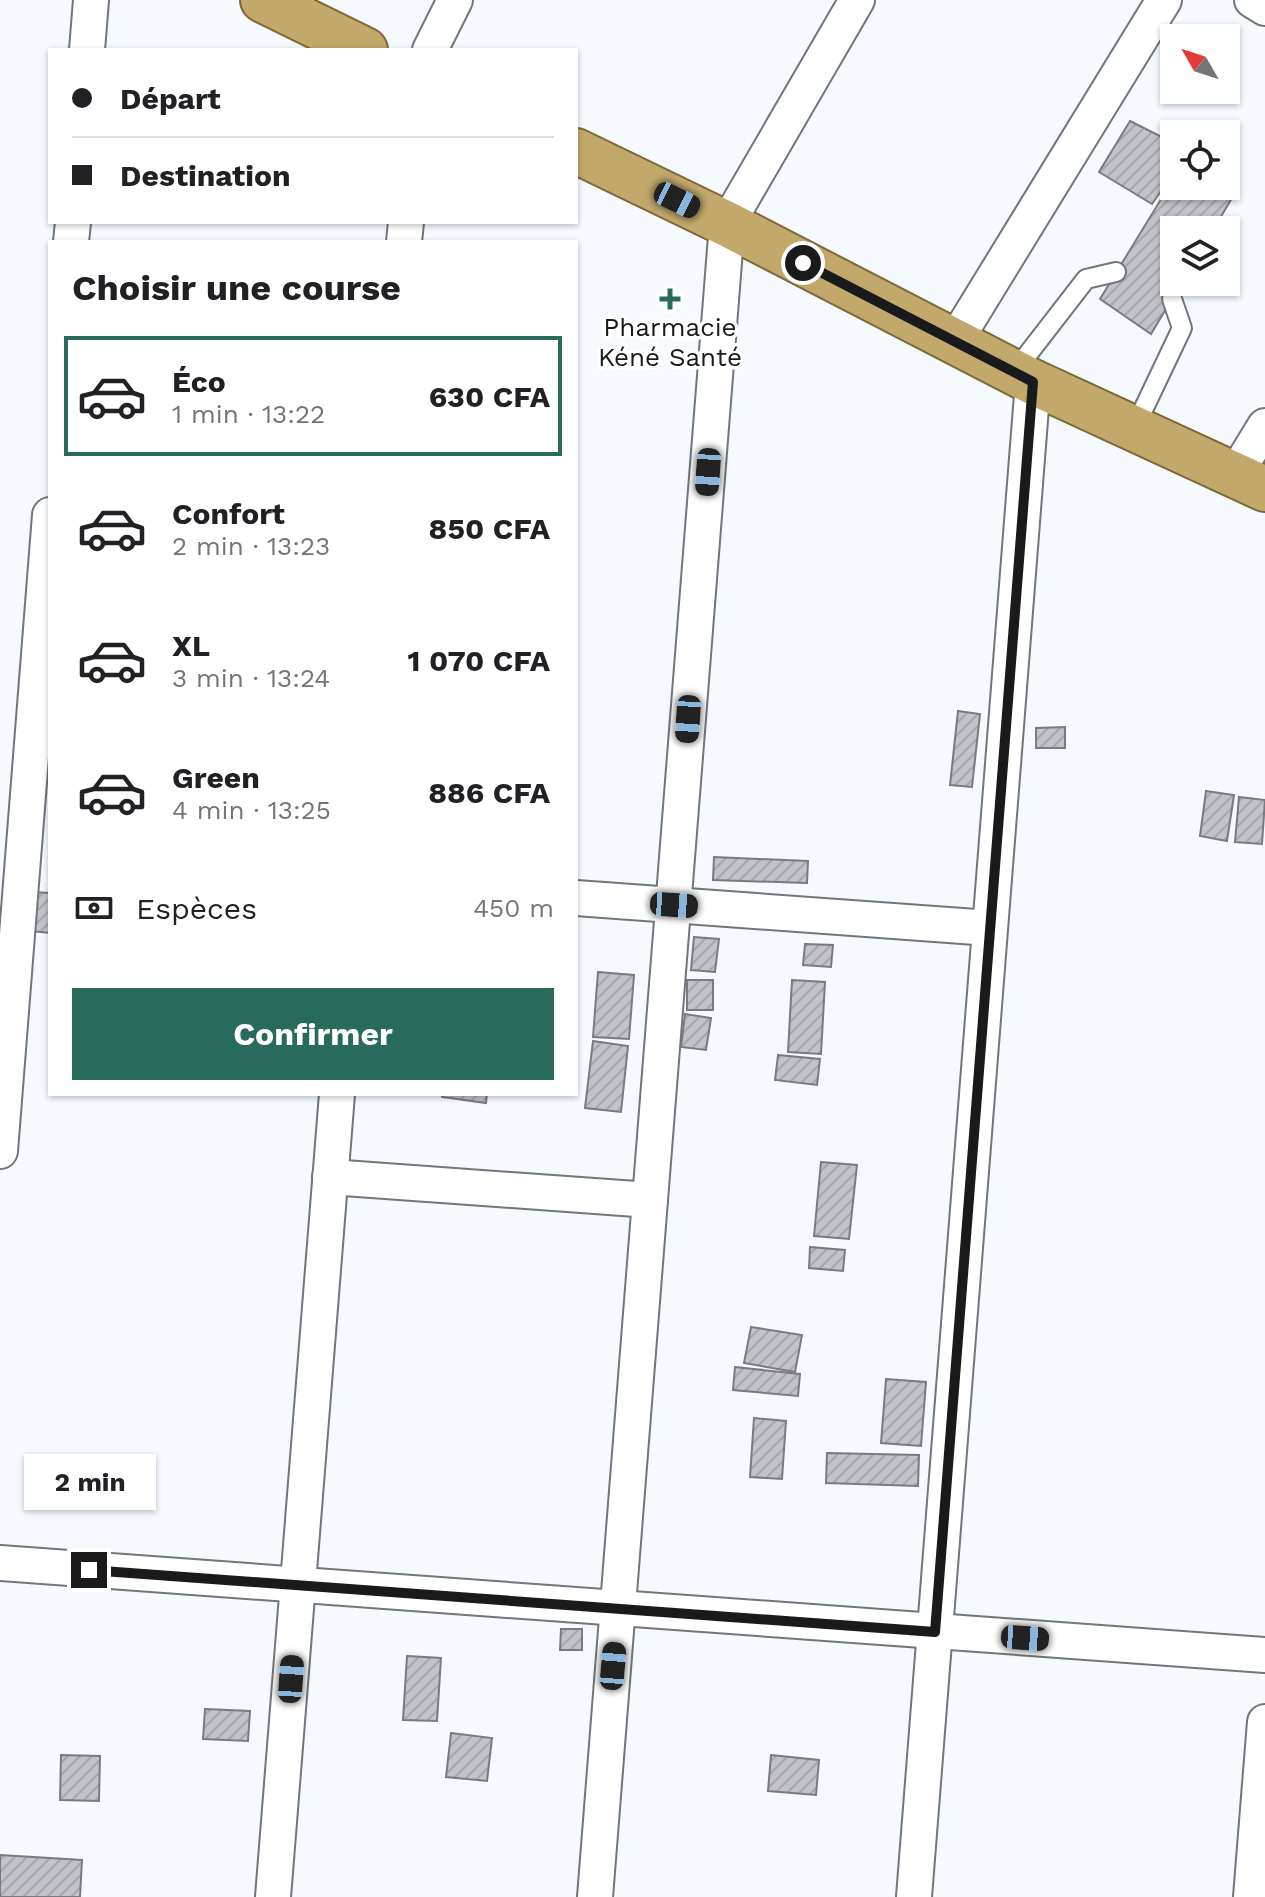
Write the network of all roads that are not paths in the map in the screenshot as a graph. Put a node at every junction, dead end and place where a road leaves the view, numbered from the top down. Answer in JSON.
{"nodes":[{"id":1,"x":91,"y":0,"type":"edge"},
{"id":2,"x":263,"y":0,"type":"edge"},
{"id":3,"x":455,"y":0,"type":"edge"},
{"id":4,"x":857,"y":0,"type":"edge"},
{"id":5,"x":1164,"y":0,"type":"edge"},
{"id":6,"x":1252,"y":0,"type":"edge"},
{"id":7,"x":1265,"y":8,"type":"edge"},
{"id":8,"x":87,"y":48,"type":"edge"},
{"id":9,"x":361,"y":48,"type":"edge"},
{"id":10,"x":431,"y":48,"type":"edge"},
{"id":11,"x":578,"y":152,"type":"edge"},
{"id":12,"x":727,"y":224,"type":"junction"},
{"id":13,"x":1116,"y":272,"type":"dead end"},
{"id":14,"x":1172,"y":299,"type":"dead end"},
{"id":15,"x":955,"y":341,"type":"junction"},
{"id":16,"x":1024,"y":377,"type":"junction"},
{"id":17,"x":1265,"y":426,"type":"edge"},
{"id":18,"x":1134,"y":429,"type":"junction"},
{"id":19,"x":1250,"y":482,"type":"edge"},
{"id":20,"x":48,"y":564,"type":"edge"},
{"id":21,"x":36,"y":859,"type":"edge"},
{"id":22,"x":578,"y":898,"type":"edge"},
{"id":23,"x":674,"y":905,"type":"junction"},
{"id":24,"x":990,"y":928,"type":"junction"},
{"id":25,"x":8,"y":953,"type":"edge"},
{"id":26,"x":337,"y":1096,"type":"edge"},
{"id":27,"x":0,"y":1151,"type":"edge"},
{"id":28,"x":330,"y":1177,"type":"junction"},
{"id":29,"x":650,"y":1200,"type":"junction"},
{"id":30,"x":0,"y":1563,"type":"edge"},
{"id":31,"x":298,"y":1585,"type":"junction"},
{"id":32,"x":618,"y":1609,"type":"junction"},
{"id":33,"x":935,"y":1632,"type":"junction"},
{"id":34,"x":1265,"y":1655,"type":"edge"},
{"id":35,"x":1265,"y":1722,"type":"edge"},
{"id":36,"x":273,"y":1897,"type":"edge"},
{"id":37,"x":595,"y":1897,"type":"edge"},
{"id":38,"x":914,"y":1897,"type":"edge"},
{"id":39,"x":1251,"y":1897,"type":"edge"}],
"edges":[{"from":1,"to":8,"type":"street"},
{"from":2,"to":9,"type":"highway"},
{"from":3,"to":10,"type":"street"},
{"from":4,"to":12,"type":"street"},
{"from":5,"to":15,"type":"street"},
{"from":6,"to":7,"type":"street"},
{"from":11,"to":12,"type":"highway"},
{"from":12,"to":15,"type":"highway"},
{"from":12,"to":23,"type":"street"},
{"from":13,"to":16,"type":"lane"},
{"from":14,"to":18,"type":"lane"},
{"from":15,"to":16,"type":"highway"},
{"from":16,"to":18,"type":"highway"},
{"from":16,"to":24,"type":"street"},
{"from":17,"to":19,"type":"street"},
{"from":18,"to":19,"type":"highway"},
{"from":20,"to":21,"type":"street"},
{"from":21,"to":25,"type":"street"},
{"from":22,"to":23,"type":"street"},
{"from":23,"to":24,"type":"street"},
{"from":23,"to":29,"type":"street"},
{"from":24,"to":33,"type":"street"},
{"from":25,"to":27,"type":"street"},
{"from":26,"to":28,"type":"street"},
{"from":28,"to":29,"type":"street"},
{"from":28,"to":31,"type":"street"},
{"from":29,"to":32,"type":"street"},
{"from":30,"to":31,"type":"street"},
{"from":31,"to":32,"type":"street"},
{"from":31,"to":36,"type":"street"},
{"from":32,"to":33,"type":"street"},
{"from":32,"to":37,"type":"street"},
{"from":33,"to":34,"type":"street"},
{"from":33,"to":38,"type":"street"},
{"from":35,"to":39,"type":"street"}]}
